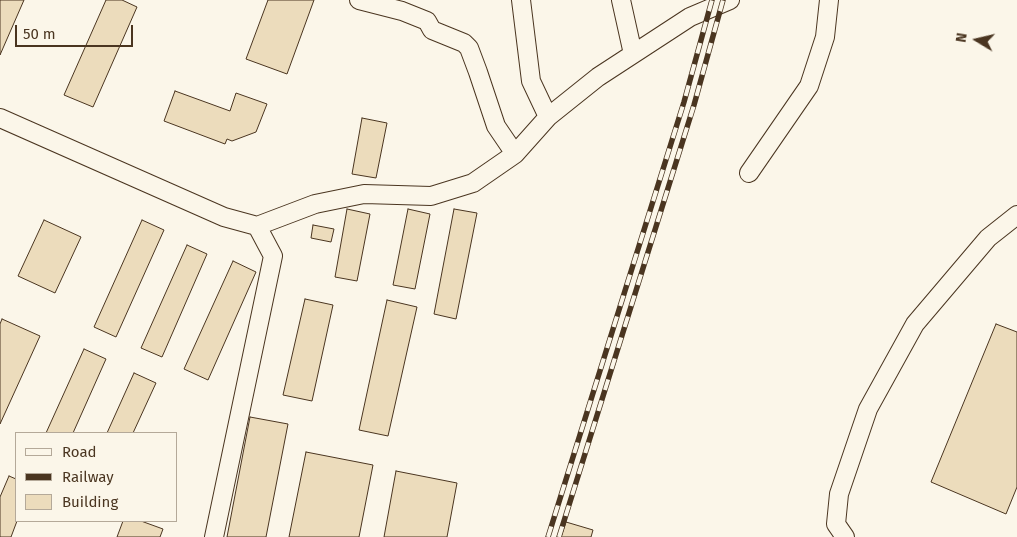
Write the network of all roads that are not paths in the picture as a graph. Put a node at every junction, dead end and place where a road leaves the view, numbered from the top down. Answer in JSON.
{"nodes":[{"id":1,"x":359,"y":0,"type":"edge"},
{"id":2,"x":521,"y":0,"type":"edge"},
{"id":3,"x":621,"y":0,"type":"edge"},
{"id":4,"x":829,"y":0,"type":"edge"},
{"id":5,"x":722,"y":2,"type":"edge"},
{"id":6,"x":633,"y":54,"type":"junction"},
{"id":7,"x":548,"y":117,"type":"junction"},
{"id":8,"x":0,"y":118,"type":"edge"},
{"id":9,"x":515,"y":154,"type":"junction"},
{"id":10,"x":749,"y":173,"type":"dead end"},
{"id":11,"x":1017,"y":215,"type":"edge"},
{"id":12,"x":257,"y":226,"type":"junction"},
{"id":13,"x":214,"y":537,"type":"edge"},
{"id":14,"x":846,"y":537,"type":"edge"}],
"edges":[{"from":1,"to":9,"type":"street"},
{"from":2,"to":7,"type":"street"},
{"from":3,"to":6,"type":"street"},
{"from":4,"to":10,"type":"street"},
{"from":5,"to":6,"type":"street"},
{"from":6,"to":7,"type":"street"},
{"from":7,"to":9,"type":"street"},
{"from":8,"to":12,"type":"street"},
{"from":9,"to":12,"type":"street"},
{"from":11,"to":14,"type":"street"},
{"from":12,"to":13,"type":"street"}]}
